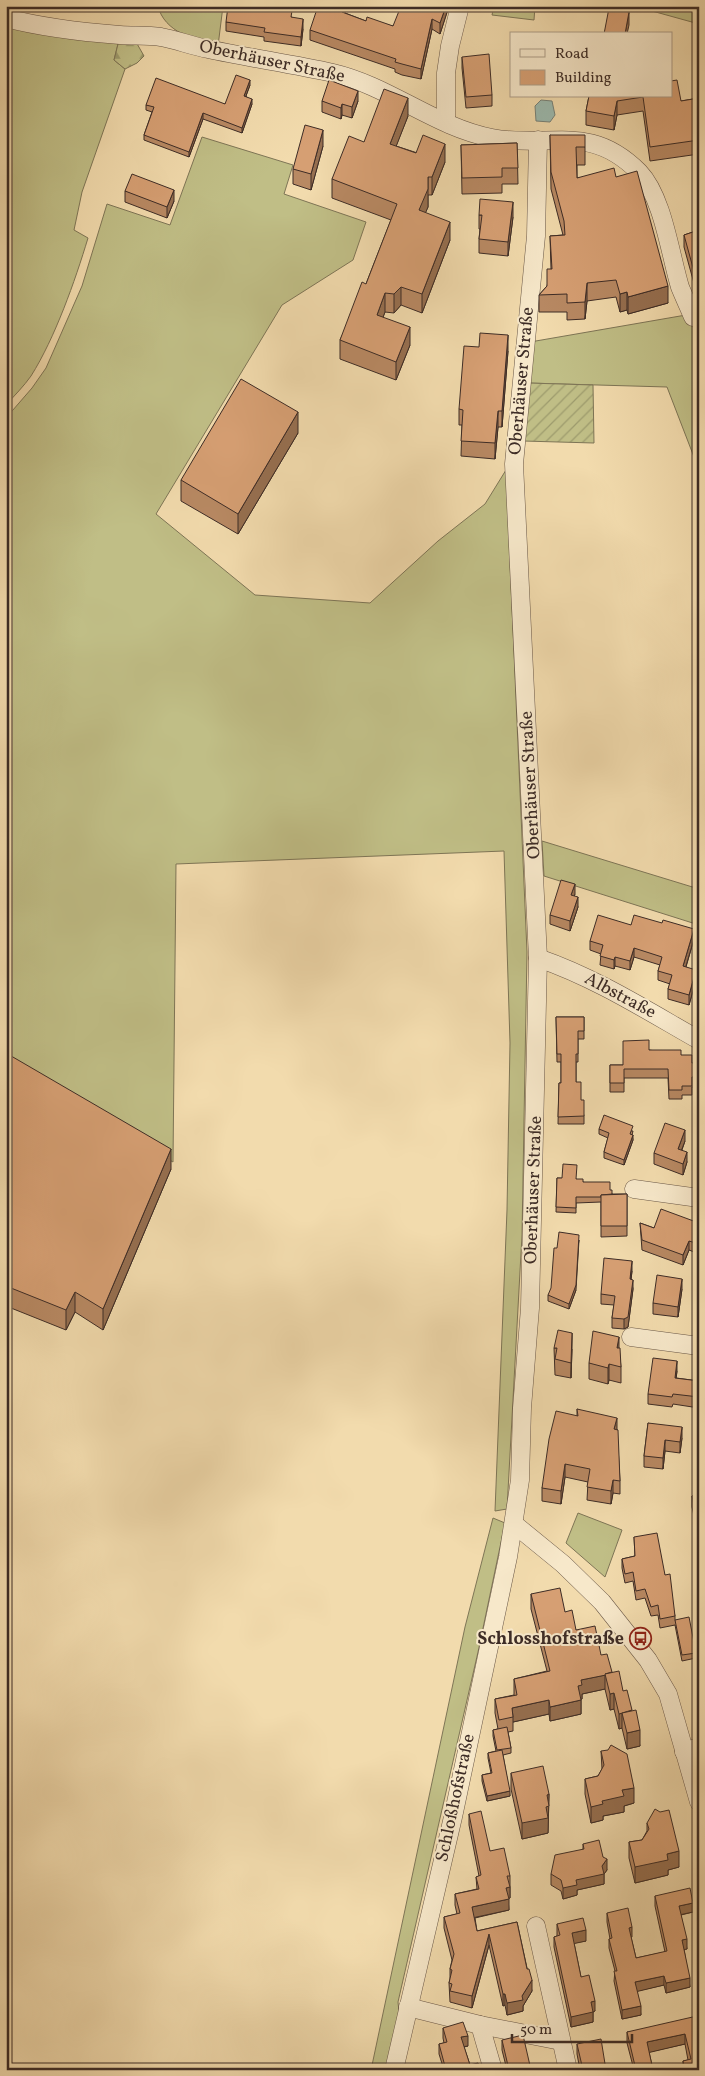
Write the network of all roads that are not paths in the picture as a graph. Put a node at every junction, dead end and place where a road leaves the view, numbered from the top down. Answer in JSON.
{"nodes":[{"id":1,"x":460,"y":6,"type":"edge"},
{"id":2,"x":6,"y":18,"type":"edge"},
{"id":3,"x":446,"y":122,"type":"junction"},
{"id":4,"x":538,"y":140,"type":"junction"},
{"id":5,"x":693,"y":317,"type":"dead end"},
{"id":6,"x":538,"y":958,"type":"junction"},
{"id":7,"x":699,"y":1040,"type":"edge"},
{"id":8,"x":634,"y":1189,"type":"dead end"},
{"id":9,"x":699,"y":1198,"type":"edge"},
{"id":10,"x":630,"y":1337,"type":"dead end"},
{"id":11,"x":699,"y":1346,"type":"edge"},
{"id":12,"x":514,"y":1524,"type":"junction"},
{"id":13,"x":691,"y":1750,"type":"edge"},
{"id":14,"x":699,"y":1802,"type":"edge"},
{"id":15,"x":536,"y":1926,"type":"dead end"},
{"id":16,"x":408,"y":2007,"type":"junction"},
{"id":17,"x":480,"y":2025,"type":"junction"},
{"id":18,"x":561,"y":2041,"type":"junction"},
{"id":19,"x":394,"y":2070,"type":"edge"},
{"id":20,"x":493,"y":2070,"type":"edge"},
{"id":21,"x":568,"y":2070,"type":"edge"}],
"edges":[{"from":1,"to":3,"type":"street"},
{"from":2,"to":3,"type":"street","name":"Oberhäuser Straße"},
{"from":3,"to":4,"type":"street","name":"Oberhäuser Straße"},
{"from":4,"to":5,"type":"street"},
{"from":4,"to":6,"type":"street","name":"Oberhäuser Straße"},
{"from":6,"to":7,"type":"street","name":"Albstraße"},
{"from":6,"to":12,"type":"street","name":"Oberhäuser Straße"},
{"from":8,"to":9,"type":"street"},
{"from":10,"to":11,"type":"street"},
{"from":12,"to":13,"type":"street"},
{"from":12,"to":16,"type":"street","name":"Schloßhofstraße"},
{"from":13,"to":14,"type":"street"},
{"from":15,"to":18,"type":"street"},
{"from":16,"to":17,"type":"street"},
{"from":16,"to":19,"type":"street","name":"Schloßhofstraße"},
{"from":17,"to":18,"type":"street"},
{"from":17,"to":20,"type":"street"},
{"from":18,"to":21,"type":"street"}]}
